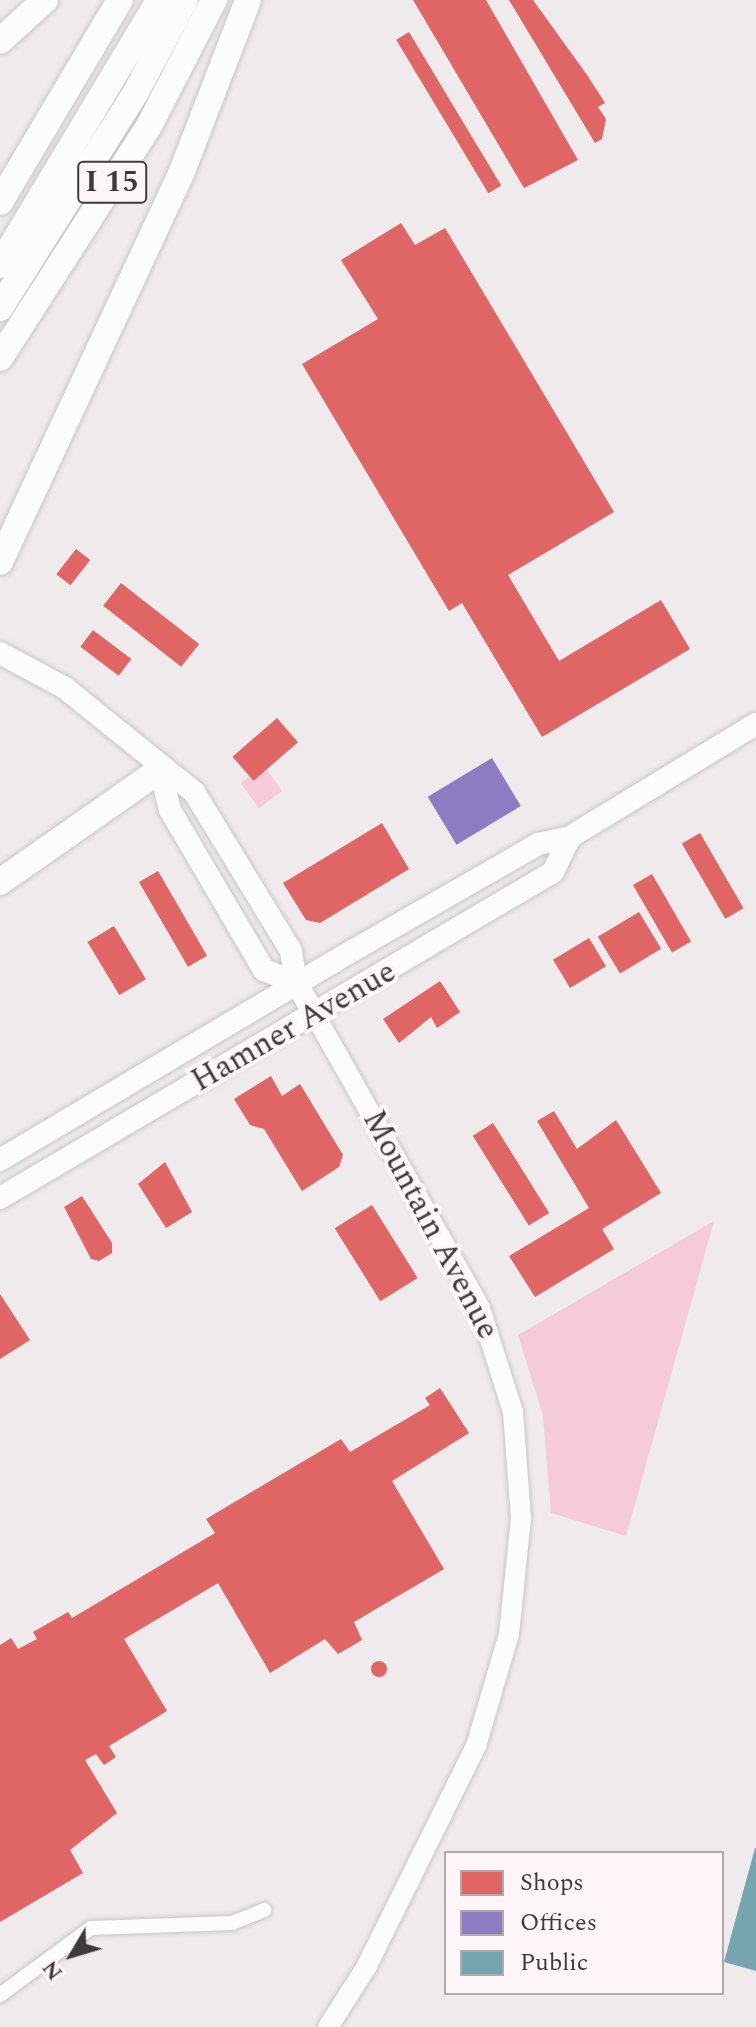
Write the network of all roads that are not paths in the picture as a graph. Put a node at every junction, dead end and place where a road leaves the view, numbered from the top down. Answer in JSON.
{"nodes":[{"id":1,"x":45,"y":0,"type":"edge"},
{"id":2,"x":120,"y":0,"type":"edge"},
{"id":3,"x":159,"y":0,"type":"edge"},
{"id":4,"x":185,"y":0,"type":"edge"},
{"id":5,"x":214,"y":0,"type":"edge"},
{"id":6,"x":248,"y":0,"type":"edge"},
{"id":7,"x":0,"y":41,"type":"edge"},
{"id":8,"x":0,"y":202,"type":"edge"},
{"id":9,"x":0,"y":265,"type":"edge"},
{"id":10,"x":0,"y":308,"type":"edge"},
{"id":11,"x":0,"y":358,"type":"edge"},
{"id":12,"x":0,"y":562,"type":"edge"},
{"id":13,"x":0,"y":653,"type":"edge"},
{"id":14,"x":756,"y":724,"type":"edge"},
{"id":15,"x":160,"y":770,"type":"junction"},
{"id":16,"x":570,"y":837,"type":"junction"},
{"id":17,"x":0,"y":882,"type":"edge"},
{"id":18,"x":296,"y":983,"type":"junction"},
{"id":19,"x":315,"y":1015,"type":"junction"},
{"id":20,"x":0,"y":1160,"type":"edge"},
{"id":21,"x":0,"y":1198,"type":"edge"},
{"id":22,"x":264,"y":1910,"type":"dead end"},
{"id":23,"x":0,"y":1995,"type":"edge"},
{"id":24,"x":328,"y":2027,"type":"edge"}],
"edges":[{"from":1,"to":7,"type":"highway"},
{"from":2,"to":8,"type":"highway","number":"I 15"},
{"from":3,"to":9,"type":"highway"},
{"from":4,"to":10,"type":"highway"},
{"from":5,"to":11,"type":"highway","number":"I 15"},
{"from":6,"to":12,"type":"highway"},
{"from":13,"to":15,"type":"main road"},
{"from":14,"to":16,"type":"main road","name":"Hamner Avenue"},
{"from":15,"to":17,"type":"highway"},
{"from":15,"to":18,"type":"main road"},
{"from":15,"to":18,"type":"main road"},
{"from":16,"to":18,"type":"main road","name":"Hamner Avenue"},
{"from":16,"to":19,"type":"main road","name":"Hamner Avenue"},
{"from":18,"to":19,"type":"main road"},
{"from":18,"to":20,"type":"main road","name":"Hamner Avenue"},
{"from":19,"to":21,"type":"main road","name":"Hamner Avenue"},
{"from":19,"to":24,"type":"main road","name":"Mountain Avenue"},
{"from":22,"to":23,"type":"street"}]}
